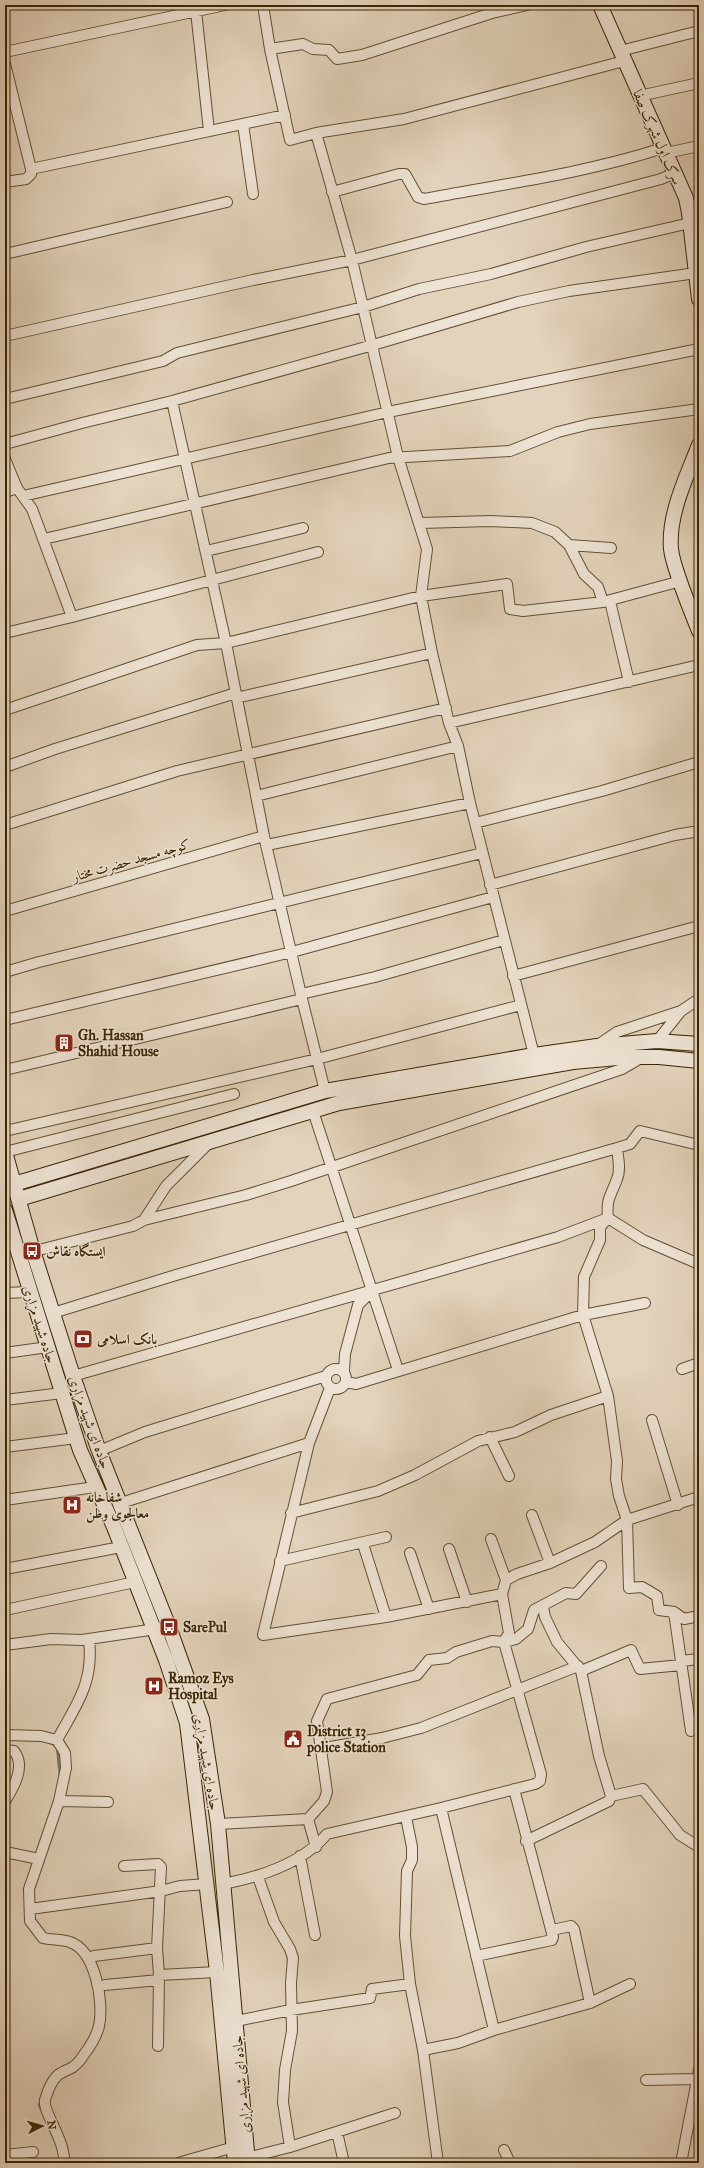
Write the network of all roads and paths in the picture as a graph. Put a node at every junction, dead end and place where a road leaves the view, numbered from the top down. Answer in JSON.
{"nodes":[{"id":1,"x":224,"y":5,"type":"edge"},
{"id":2,"x":263,"y":5,"type":"edge"},
{"id":3,"x":527,"y":5,"type":"edge"},
{"id":4,"x":600,"y":5,"type":"edge"},
{"id":5,"x":196,"y":11,"type":"junction"},
{"id":6,"x":699,"y":31,"type":"edge"},
{"id":7,"x":270,"y":49,"type":"junction"},
{"id":8,"x":5,"y":52,"type":"edge"},
{"id":9,"x":622,"y":56,"type":"junction"},
{"id":10,"x":5,"y":64,"type":"edge"},
{"id":11,"x":699,"y":83,"type":"edge"},
{"id":12,"x":639,"y":96,"type":"junction"},
{"id":13,"x":285,"y":115,"type":"junction"},
{"id":14,"x":243,"y":124,"type":"junction"},
{"id":15,"x":209,"y":131,"type":"junction"},
{"id":16,"x":316,"y":133,"type":"junction"},
{"id":17,"x":699,"y":146,"type":"edge"},
{"id":18,"x":664,"y":150,"type":"junction"},
{"id":19,"x":31,"y":169,"type":"junction"},
{"id":20,"x":675,"y":173,"type":"junction"},
{"id":21,"x":5,"y":182,"type":"edge"},
{"id":22,"x":332,"y":192,"type":"junction"},
{"id":23,"x":253,"y":194,"type":"dead end"},
{"id":24,"x":226,"y":202,"type":"dead end"},
{"id":25,"x":694,"y":228,"type":"edge"},
{"id":26,"x":5,"y":254,"type":"edge"},
{"id":27,"x":352,"y":260,"type":"junction"},
{"id":28,"x":696,"y":272,"type":"junction"},
{"id":29,"x":699,"y":299,"type":"edge"},
{"id":30,"x":363,"y":306,"type":"junction"},
{"id":31,"x":5,"y":336,"type":"edge"},
{"id":32,"x":372,"y":345,"type":"junction"},
{"id":33,"x":699,"y":349,"type":"edge"},
{"id":34,"x":5,"y":399,"type":"edge"},
{"id":35,"x":172,"y":401,"type":"junction"},
{"id":36,"x":699,"y":408,"type":"edge"},
{"id":37,"x":388,"y":412,"type":"junction"},
{"id":38,"x":5,"y":444,"type":"edge"},
{"id":39,"x":699,"y":445,"type":"edge"},
{"id":40,"x":398,"y":457,"type":"junction"},
{"id":41,"x":5,"y":459,"type":"edge"},
{"id":42,"x":185,"y":459,"type":"junction"},
{"id":43,"x":5,"y":492,"type":"edge"},
{"id":44,"x":20,"y":492,"type":"junction"},
{"id":45,"x":195,"y":503,"type":"junction"},
{"id":46,"x":420,"y":523,"type":"junction"},
{"id":47,"x":303,"y":528,"type":"dead end"},
{"id":48,"x":44,"y":539,"type":"junction"},
{"id":49,"x":569,"y":545,"type":"junction"},
{"id":50,"x":611,"y":548,"type":"dead end"},
{"id":51,"x":206,"y":551,"type":"junction"},
{"id":52,"x":318,"y":552,"type":"dead end"},
{"id":53,"x":212,"y":580,"type":"junction"},
{"id":54,"x":681,"y":581,"type":"junction"},
{"id":55,"x":421,"y":596,"type":"junction"},
{"id":56,"x":606,"y":601,"type":"junction"},
{"id":57,"x":72,"y":617,"type":"junction"},
{"id":58,"x":699,"y":631,"type":"edge"},
{"id":59,"x":5,"y":633,"type":"edge"},
{"id":60,"x":226,"y":643,"type":"junction"},
{"id":61,"x":432,"y":653,"type":"junction"},
{"id":62,"x":699,"y":666,"type":"edge"},
{"id":63,"x":629,"y":682,"type":"junction"},
{"id":64,"x":236,"y":696,"type":"junction"},
{"id":65,"x":446,"y":708,"type":"junction"},
{"id":66,"x":5,"y":710,"type":"edge"},
{"id":67,"x":449,"y":723,"type":"junction"},
{"id":68,"x":458,"y":746,"type":"junction"},
{"id":69,"x":248,"y":753,"type":"junction"},
{"id":70,"x":699,"y":762,"type":"edge"},
{"id":71,"x":5,"y":767,"type":"edge"},
{"id":72,"x":256,"y":796,"type":"junction"},
{"id":73,"x":470,"y":803,"type":"junction"},
{"id":74,"x":475,"y":823,"type":"junction"},
{"id":75,"x":5,"y":825,"type":"edge"},
{"id":76,"x":699,"y":831,"type":"edge"},
{"id":77,"x":266,"y":840,"type":"junction"},
{"id":78,"x":482,"y":852,"type":"junction"},
{"id":79,"x":490,"y":885,"type":"junction"},
{"id":80,"x":493,"y":897,"type":"junction"},
{"id":81,"x":279,"y":903,"type":"junction"},
{"id":82,"x":5,"y":911,"type":"edge"},
{"id":83,"x":699,"y":926,"type":"edge"},
{"id":84,"x":504,"y":940,"type":"junction"},
{"id":85,"x":292,"y":952,"type":"junction"},
{"id":86,"x":5,"y":972,"type":"edge"},
{"id":87,"x":513,"y":976,"type":"junction"},
{"id":88,"x":301,"y":997,"type":"junction"},
{"id":89,"x":699,"y":999,"type":"edge"},
{"id":90,"x":521,"y":1005,"type":"junction"},
{"id":91,"x":681,"y":1011,"type":"junction"},
{"id":92,"x":5,"y":1020,"type":"edge"},
{"id":93,"x":657,"y":1041,"type":"junction"},
{"id":94,"x":630,"y":1042,"type":"junction"},
{"id":95,"x":699,"y":1044,"type":"edge"},
{"id":96,"x":597,"y":1046,"type":"junction"},
{"id":97,"x":534,"y":1055,"type":"junction"},
{"id":98,"x":636,"y":1057,"type":"junction"},
{"id":99,"x":317,"y":1059,"type":"junction"},
{"id":100,"x":699,"y":1061,"type":"edge"},
{"id":101,"x":5,"y":1070,"type":"edge"},
{"id":102,"x":325,"y":1091,"type":"junction"},
{"id":103,"x":234,"y":1094,"type":"dead end"},
{"id":104,"x":313,"y":1111,"type":"junction"},
{"id":105,"x":5,"y":1131,"type":"edge"},
{"id":106,"x":213,"y":1140,"type":"junction"},
{"id":107,"x":699,"y":1145,"type":"edge"},
{"id":108,"x":617,"y":1148,"type":"junction"},
{"id":109,"x":5,"y":1152,"type":"edge"},
{"id":110,"x":332,"y":1168,"type":"junction"},
{"id":111,"x":14,"y":1184,"type":"junction"},
{"id":112,"x":19,"y":1199,"type":"junction"},
{"id":113,"x":5,"y":1210,"type":"edge"},
{"id":114,"x":608,"y":1218,"type":"junction"},
{"id":115,"x":144,"y":1220,"type":"junction"},
{"id":116,"x":350,"y":1226,"type":"junction"},
{"id":117,"x":33,"y":1251,"type":"junction"},
{"id":118,"x":19,"y":1255,"type":"junction"},
{"id":119,"x":699,"y":1264,"type":"edge"},
{"id":120,"x":373,"y":1291,"type":"junction"},
{"id":121,"x":30,"y":1292,"type":"junction"},
{"id":122,"x":5,"y":1293,"type":"edge"},
{"id":123,"x":645,"y":1303,"type":"dead end"},
{"id":124,"x":53,"y":1313,"type":"junction"},
{"id":125,"x":583,"y":1315,"type":"junction"},
{"id":126,"x":48,"y":1347,"type":"junction"},
{"id":127,"x":5,"y":1353,"type":"edge"},
{"id":128,"x":699,"y":1363,"type":"edge"},
{"id":129,"x":682,"y":1369,"type":"dead end"},
{"id":130,"x":398,"y":1370,"type":"junction"},
{"id":131,"x":344,"y":1371,"type":"junction"},
{"id":132,"x":73,"y":1376,"type":"junction"},
{"id":133,"x":326,"y":1376,"type":"junction"},
{"id":134,"x":346,"y":1382,"type":"junction"},
{"id":135,"x":330,"y":1388,"type":"junction"},
{"id":136,"x":62,"y":1393,"type":"junction"},
{"id":137,"x":608,"y":1396,"type":"junction"},
{"id":138,"x":5,"y":1400,"type":"edge"},
{"id":139,"x":652,"y":1420,"type":"dead end"},
{"id":140,"x":490,"y":1437,"type":"junction"},
{"id":141,"x":76,"y":1438,"type":"junction"},
{"id":142,"x":309,"y":1443,"type":"junction"},
{"id":143,"x":5,"y":1447,"type":"edge"},
{"id":144,"x":99,"y":1451,"type":"junction"},
{"id":145,"x":508,"y":1476,"type":"dead end"},
{"id":146,"x":95,"y":1487,"type":"junction"},
{"id":147,"x":699,"y":1497,"type":"edge"},
{"id":148,"x":5,"y":1500,"type":"edge"},
{"id":149,"x":104,"y":1504,"type":"joint"},
{"id":150,"x":121,"y":1504,"type":"junction"},
{"id":151,"x":678,"y":1505,"type":"junction"},
{"id":152,"x":291,"y":1513,"type":"junction"},
{"id":153,"x":532,"y":1515,"type":"dead end"},
{"id":154,"x":627,"y":1520,"type":"junction"},
{"id":155,"x":386,"y":1537,"type":"dead end"},
{"id":156,"x":491,"y":1538,"type":"dead end"},
{"id":157,"x":363,"y":1544,"type":"junction"},
{"id":158,"x":121,"y":1547,"type":"junction"},
{"id":159,"x":449,"y":1549,"type":"dead end"},
{"id":160,"x":410,"y":1553,"type":"dead end"},
{"id":161,"x":280,"y":1561,"type":"junction"},
{"id":162,"x":550,"y":1563,"type":"junction"},
{"id":163,"x":601,"y":1566,"type":"dead end"},
{"id":164,"x":5,"y":1570,"type":"edge"},
{"id":165,"x":506,"y":1580,"type":"junction"},
{"id":166,"x":135,"y":1582,"type":"junction"},
{"id":167,"x":502,"y":1594,"type":"junction"},
{"id":168,"x":467,"y":1602,"type":"junction"},
{"id":169,"x":543,"y":1607,"type":"junction"},
{"id":170,"x":429,"y":1609,"type":"junction"},
{"id":171,"x":5,"y":1610,"type":"edge"},
{"id":172,"x":674,"y":1612,"type":"junction"},
{"id":173,"x":699,"y":1616,"type":"edge"},
{"id":174,"x":386,"y":1618,"type":"junction"},
{"id":175,"x":169,"y":1627,"type":"junction"},
{"id":176,"x":154,"y":1630,"type":"junction"},
{"id":177,"x":88,"y":1640,"type":"junction"},
{"id":178,"x":504,"y":1642,"type":"junction"},
{"id":179,"x":5,"y":1645,"type":"edge"},
{"id":180,"x":699,"y":1658,"type":"edge"},
{"id":181,"x":681,"y":1663,"type":"junction"},
{"id":182,"x":580,"y":1669,"type":"junction"},
{"id":183,"x":517,"y":1692,"type":"junction"},
{"id":184,"x":691,"y":1731,"type":"dead end"},
{"id":185,"x":5,"y":1735,"type":"edge"},
{"id":186,"x":57,"y":1740,"type":"junction"},
{"id":187,"x":319,"y":1749,"type":"junction"},
{"id":188,"x":5,"y":1750,"type":"edge"},
{"id":189,"x":514,"y":1789,"type":"junction"},
{"id":190,"x":611,"y":1796,"type":"junction"},
{"id":191,"x":5,"y":1800,"type":"edge"},
{"id":192,"x":59,"y":1801,"type":"junction"},
{"id":193,"x":108,"y":1802,"type":"dead end"},
{"id":194,"x":441,"y":1808,"type":"junction"},
{"id":195,"x":406,"y":1816,"type":"junction"},
{"id":196,"x":308,"y":1819,"type":"junction"},
{"id":197,"x":218,"y":1824,"type":"junction"},
{"id":198,"x":526,"y":1841,"type":"junction"},
{"id":199,"x":316,"y":1847,"type":"junction"},
{"id":200,"x":699,"y":1847,"type":"edge"},
{"id":201,"x":5,"y":1852,"type":"edge"},
{"id":202,"x":300,"y":1856,"type":"junction"},
{"id":203,"x":39,"y":1859,"type":"junction"},
{"id":204,"x":124,"y":1866,"type":"dead end"},
{"id":205,"x":258,"y":1877,"type":"junction"},
{"id":206,"x":207,"y":1884,"type":"junction"},
{"id":207,"x":223,"y":1884,"type":"junction"},
{"id":208,"x":160,"y":1891,"type":"junction"},
{"id":209,"x":30,"y":1909,"type":"junction"},
{"id":210,"x":552,"y":1930,"type":"junction"},
{"id":211,"x":315,"y":1935,"type":"dead end"},
{"id":212,"x":157,"y":1948,"type":"junction"},
{"id":213,"x":94,"y":1956,"type":"dead end"},
{"id":214,"x":476,"y":1956,"type":"junction"},
{"id":215,"x":217,"y":1972,"type":"junction"},
{"id":216,"x":159,"y":1977,"type":"junction"},
{"id":217,"x":410,"y":1984,"type":"junction"},
{"id":218,"x":630,"y":1984,"type":"dead end"},
{"id":219,"x":105,"y":1985,"type":"dead end"},
{"id":220,"x":590,"y":2002,"type":"junction"},
{"id":221,"x":291,"y":2010,"type":"junction"},
{"id":222,"x":236,"y":2021,"type":"junction"},
{"id":223,"x":494,"y":2030,"type":"junction"},
{"id":224,"x":158,"y":2046,"type":"dead end"},
{"id":225,"x":423,"y":2050,"type":"junction"},
{"id":226,"x":698,"y":2074,"type":"edge"},
{"id":227,"x":646,"y":2080,"type":"dead end"},
{"id":228,"x":395,"y":2113,"type":"dead end"},
{"id":229,"x":337,"y":2132,"type":"junction"},
{"id":230,"x":234,"y":2147,"type":"junction"},
{"id":231,"x":290,"y":2147,"type":"junction"},
{"id":232,"x":504,"y":2150,"type":"dead end"},
{"id":233,"x":33,"y":2152,"type":"dead end"},
{"id":234,"x":5,"y":2155,"type":"edge"},
{"id":235,"x":243,"y":2161,"type":"edge"},
{"id":236,"x":64,"y":2163,"type":"edge"},
{"id":237,"x":178,"y":2163,"type":"edge"},
{"id":238,"x":344,"y":2163,"type":"edge"},
{"id":239,"x":438,"y":2163,"type":"edge"},
{"id":240,"x":510,"y":2163,"type":"edge"},
{"id":241,"x":681,"y":2163,"type":"edge"}],
"edges":[{"from":1,"to":5,"type":"street"},
{"from":2,"to":7,"type":"street"},
{"from":3,"to":7,"type":"street"},
{"from":4,"to":9,"type":"main road","name":"سرک اول شهرک صفا"},
{"from":5,"to":8,"type":"street"},
{"from":5,"to":15,"type":"street"},
{"from":6,"to":9,"type":"street"},
{"from":7,"to":13,"type":"street"},
{"from":9,"to":12,"type":"main road","name":"سرک اول شهرک صفا"},
{"from":9,"to":16,"type":"street"},
{"from":10,"to":19,"type":"street"},
{"from":11,"to":12,"type":"street"},
{"from":12,"to":18,"type":"main road","name":"سرک اول شهرک صفا"},
{"from":13,"to":14,"type":"street"},
{"from":13,"to":16,"type":"street"},
{"from":14,"to":15,"type":"street"},
{"from":14,"to":23,"type":"street"},
{"from":15,"to":19,"type":"street"},
{"from":16,"to":22,"type":"street"},
{"from":17,"to":18,"type":"street"},
{"from":18,"to":20,"type":"main road","name":"سرک اول شهرک صفا"},
{"from":18,"to":22,"type":"street"},
{"from":19,"to":21,"type":"street"},
{"from":20,"to":25,"type":"main road","name":"سرک اول شهرک صفا"},
{"from":20,"to":27,"type":"street"},
{"from":22,"to":27,"type":"street"},
{"from":24,"to":26,"type":"street"},
{"from":25,"to":28,"type":"main road","name":"سرک اول شهرک صفا"},
{"from":25,"to":30,"type":"street"},
{"from":27,"to":30,"type":"street"},
{"from":27,"to":31,"type":"street"},
{"from":28,"to":29,"type":"main road","name":"سرک اول شهرک صفا"},
{"from":28,"to":32,"type":"street"},
{"from":30,"to":32,"type":"street"},
{"from":30,"to":34,"type":"street"},
{"from":32,"to":35,"type":"street"},
{"from":32,"to":37,"type":"street"},
{"from":33,"to":37,"type":"street"},
{"from":35,"to":38,"type":"street"},
{"from":35,"to":42,"type":"street"},
{"from":36,"to":40,"type":"street"},
{"from":37,"to":40,"type":"street"},
{"from":37,"to":42,"type":"street"},
{"from":39,"to":54,"type":"main road"},
{"from":40,"to":45,"type":"street"},
{"from":40,"to":46,"type":"street"},
{"from":41,"to":44,"type":"street"},
{"from":42,"to":44,"type":"street"},
{"from":42,"to":45,"type":"street"},
{"from":43,"to":44,"type":"street"},
{"from":44,"to":48,"type":"street"},
{"from":45,"to":48,"type":"street"},
{"from":45,"to":51,"type":"street"},
{"from":46,"to":49,"type":"street"},
{"from":46,"to":55,"type":"street"},
{"from":47,"to":51,"type":"street"},
{"from":48,"to":57,"type":"street"},
{"from":49,"to":50,"type":"street"},
{"from":49,"to":56,"type":"street"},
{"from":51,"to":53,"type":"street"},
{"from":52,"to":53,"type":"street"},
{"from":53,"to":57,"type":"street"},
{"from":53,"to":60,"type":"street"},
{"from":54,"to":56,"type":"street"},
{"from":54,"to":58,"type":"main road"},
{"from":55,"to":56,"type":"street"},
{"from":55,"to":60,"type":"street"},
{"from":55,"to":61,"type":"street"},
{"from":56,"to":63,"type":"street"},
{"from":57,"to":59,"type":"street"},
{"from":60,"to":64,"type":"street"},
{"from":60,"to":66,"type":"street"},
{"from":61,"to":64,"type":"street"},
{"from":61,"to":65,"type":"street"},
{"from":62,"to":63,"type":"street"},
{"from":63,"to":67,"type":"street"},
{"from":64,"to":69,"type":"street"},
{"from":64,"to":71,"type":"street"},
{"from":65,"to":67,"type":"street"},
{"from":65,"to":69,"type":"street"},
{"from":67,"to":68,"type":"street"},
{"from":68,"to":72,"type":"street"},
{"from":68,"to":73,"type":"street"},
{"from":69,"to":72,"type":"street"},
{"from":69,"to":75,"type":"street"},
{"from":70,"to":74,"type":"street"},
{"from":72,"to":77,"type":"street"},
{"from":73,"to":74,"type":"street"},
{"from":73,"to":77,"type":"street","name":"کوچه مسجد حضرت مختار"},
{"from":74,"to":78,"type":"street"},
{"from":76,"to":79,"type":"street"},
{"from":77,"to":81,"type":"street"},
{"from":77,"to":82,"type":"street","name":"کوچه مسجد حضرت مختار"},
{"from":78,"to":79,"type":"street"},
{"from":78,"to":81,"type":"street"},
{"from":79,"to":80,"type":"street"},
{"from":80,"to":84,"type":"street"},
{"from":80,"to":85,"type":"street"},
{"from":81,"to":85,"type":"street"},
{"from":81,"to":86,"type":"street"},
{"from":83,"to":87,"type":"street"},
{"from":84,"to":87,"type":"street"},
{"from":84,"to":88,"type":"street"},
{"from":85,"to":88,"type":"street"},
{"from":85,"to":92,"type":"street"},
{"from":87,"to":90,"type":"street"},
{"from":88,"to":99,"type":"street"},
{"from":88,"to":101,"type":"street"},
{"from":89,"to":91,"type":"street"},
{"from":90,"to":97,"type":"street"},
{"from":90,"to":99,"type":"street"},
{"from":91,"to":93,"type":"street"},
{"from":91,"to":96,"type":"street"},
{"from":93,"to":94,"type":"main road"},
{"from":93,"to":95,"type":"main road"},
{"from":94,"to":96,"type":"main road"},
{"from":94,"to":98,"type":"main road"},
{"from":96,"to":97,"type":"main road"},
{"from":97,"to":102,"type":"main road"},
{"from":98,"to":100,"type":"main road"},
{"from":98,"to":104,"type":"main road"},
{"from":98,"to":110,"type":"street"},
{"from":99,"to":102,"type":"street"},
{"from":99,"to":105,"type":"street"},
{"from":102,"to":111,"type":"main road"},
{"from":103,"to":109,"type":"street"},
{"from":104,"to":106,"type":"main road"},
{"from":104,"to":110,"type":"street"},
{"from":106,"to":112,"type":"main road"},
{"from":106,"to":115,"type":"street"},
{"from":107,"to":108,"type":"street"},
{"from":108,"to":114,"type":"street"},
{"from":108,"to":116,"type":"street"},
{"from":109,"to":111,"type":"main road","name":"جاده ای شهید مزاری"},
{"from":110,"to":115,"type":"street"},
{"from":110,"to":116,"type":"street"},
{"from":111,"to":112,"type":"main road","name":"جاده ای شهید مزاری"},
{"from":112,"to":117,"type":"main road","name":"جاده ای شهید مزاری"},
{"from":113,"to":118,"type":"main road","name":"جاده شهید مزاری"},
{"from":114,"to":119,"type":"street"},
{"from":114,"to":120,"type":"street"},
{"from":114,"to":125,"type":"street"},
{"from":115,"to":117,"type":"street"},
{"from":116,"to":120,"type":"street"},
{"from":116,"to":124,"type":"street"},
{"from":117,"to":118,"type":"street"},
{"from":117,"to":124,"type":"main road","name":"جاده ای شهید مزاری"},
{"from":118,"to":121,"type":"main road","name":"جاده شهید مزاری"},
{"from":120,"to":130,"type":"street"},
{"from":120,"to":131,"type":"street"},
{"from":120,"to":132,"type":"street"},
{"from":121,"to":122,"type":"street"},
{"from":121,"to":126,"type":"main road","name":"جاده شهید مزاری"},
{"from":123,"to":125,"type":"street"},
{"from":124,"to":132,"type":"main road","name":"جاده ای شهید مزاری"},
{"from":125,"to":130,"type":"street"},
{"from":125,"to":137,"type":"street"},
{"from":126,"to":127,"type":"street"},
{"from":126,"to":136,"type":"main road","name":"جاده شهید مزاری"},
{"from":128,"to":129,"type":"street"},
{"from":130,"to":134,"type":"street"},
{"from":131,"to":133,"type":"street"},
{"from":131,"to":134,"type":"street"},
{"from":132,"to":144,"type":"main road","name":"جاده ای شهید مزاری"},
{"from":133,"to":135,"type":"street"},
{"from":133,"to":144,"type":"street"},
{"from":134,"to":135,"type":"street"},
{"from":135,"to":142,"type":"street"},
{"from":136,"to":138,"type":"street"},
{"from":136,"to":141,"type":"main road","name":"جاده شهید مزاری"},
{"from":137,"to":140,"type":"street"},
{"from":137,"to":154,"type":"street"},
{"from":139,"to":151,"type":"street"},
{"from":140,"to":145,"type":"street"},
{"from":140,"to":152,"type":"street"},
{"from":141,"to":143,"type":"street"},
{"from":141,"to":146,"type":"main road","name":"جاده شهید مزاری"},
{"from":142,"to":150,"type":"street"},
{"from":142,"to":152,"type":"street"},
{"from":144,"to":150,"type":"main road","name":"جاده ای شهید مزاری"},
{"from":146,"to":148,"type":"street"},
{"from":146,"to":149,"type":"main road","name":"جاده شهید مزاری"},
{"from":147,"to":151,"type":"street"},
{"from":149,"to":158,"type":"main road","name":"جاده ای شهید مزاری"},
{"from":150,"to":175,"type":"main road","name":"جاده ای شهید مزاری"},
{"from":151,"to":154,"type":"street"},
{"from":152,"to":161,"type":"street"},
{"from":153,"to":162,"type":"street"},
{"from":154,"to":162,"type":"street"},
{"from":154,"to":172,"type":"street"},
{"from":155,"to":157,"type":"street"},
{"from":156,"to":165,"type":"street"},
{"from":157,"to":161,"type":"street"},
{"from":157,"to":174,"type":"street"},
{"from":158,"to":164,"type":"street"},
{"from":158,"to":166,"type":"main road","name":"جاده ای شهید مزاری"},
{"from":159,"to":168,"type":"street"},
{"from":160,"to":170,"type":"street"},
{"from":161,"to":174,"type":"street"},
{"from":162,"to":165,"type":"street"},
{"from":163,"to":169,"type":"street"},
{"from":165,"to":167,"type":"street"},
{"from":166,"to":171,"type":"street"},
{"from":166,"to":176,"type":"main road","name":"جاده ای شهید مزاری"},
{"from":167,"to":168,"type":"street"},
{"from":167,"to":178,"type":"street"},
{"from":168,"to":170,"type":"street"},
{"from":169,"to":178,"type":"street"},
{"from":169,"to":182,"type":"street"},
{"from":170,"to":174,"type":"street"},
{"from":172,"to":173,"type":"street"},
{"from":172,"to":181,"type":"street"},
{"from":175,"to":176,"type":"street"},
{"from":175,"to":197,"type":"main road","name":"جاده ای شهید مزاری"},
{"from":176,"to":177,"type":"street"},
{"from":176,"to":206,"type":"main road","name":"جاده ای شهید مزاری"},
{"from":177,"to":179,"type":"street"},
{"from":177,"to":186,"type":"street"},
{"from":178,"to":183,"type":"street"},
{"from":178,"to":187,"type":"street"},
{"from":180,"to":181,"type":"street"},
{"from":181,"to":182,"type":"street"},
{"from":181,"to":184,"type":"street"},
{"from":182,"to":183,"type":"street"},
{"from":182,"to":190,"type":"street"},
{"from":183,"to":187,"type":"street"},
{"from":183,"to":189,"type":"street"},
{"from":185,"to":186,"type":"street"},
{"from":186,"to":192,"type":"street"},
{"from":187,"to":196,"type":"street"},
{"from":188,"to":191,"type":"street"},
{"from":189,"to":194,"type":"street"},
{"from":189,"to":198,"type":"street"},
{"from":190,"to":198,"type":"street"},
{"from":190,"to":200,"type":"street"},
{"from":192,"to":193,"type":"street"},
{"from":192,"to":203,"type":"street"},
{"from":194,"to":195,"type":"street"},
{"from":194,"to":214,"type":"street"},
{"from":195,"to":199,"type":"street"},
{"from":195,"to":217,"type":"street"},
{"from":196,"to":197,"type":"street"},
{"from":196,"to":199,"type":"street"},
{"from":197,"to":207,"type":"main road","name":"جاده ای شهید مزاری"},
{"from":198,"to":210,"type":"street"},
{"from":199,"to":202,"type":"street"},
{"from":201,"to":203,"type":"street"},
{"from":202,"to":205,"type":"street"},
{"from":202,"to":211,"type":"street"},
{"from":203,"to":209,"type":"street"},
{"from":204,"to":208,"type":"street"},
{"from":205,"to":207,"type":"street"},
{"from":205,"to":221,"type":"street"},
{"from":206,"to":208,"type":"street"},
{"from":206,"to":215,"type":"main road","name":"جاده ای شهید مزاری"},
{"from":207,"to":222,"type":"main road","name":"جاده ای شهید مزاری"},
{"from":208,"to":209,"type":"street"},
{"from":208,"to":212,"type":"street"},
{"from":209,"to":236,"type":"street"},
{"from":210,"to":214,"type":"street"},
{"from":210,"to":220,"type":"street"},
{"from":212,"to":213,"type":"street"},
{"from":212,"to":216,"type":"street"},
{"from":214,"to":223,"type":"street"},
{"from":215,"to":216,"type":"street"},
{"from":215,"to":230,"type":"main road","name":"جاده ای شهید مزاری"},
{"from":216,"to":219,"type":"street"},
{"from":216,"to":224,"type":"street"},
{"from":217,"to":221,"type":"street"},
{"from":217,"to":225,"type":"street"},
{"from":218,"to":220,"type":"street"},
{"from":220,"to":223,"type":"street"},
{"from":221,"to":222,"type":"street"},
{"from":221,"to":231,"type":"street"},
{"from":222,"to":235,"type":"main road","name":"جاده ای شهید مزاری"},
{"from":223,"to":225,"type":"street"},
{"from":225,"to":239,"type":"street"},
{"from":226,"to":227,"type":"street"},
{"from":226,"to":241,"type":"street"},
{"from":228,"to":229,"type":"street"},
{"from":229,"to":231,"type":"street"},
{"from":229,"to":238,"type":"street"},
{"from":230,"to":235,"type":"main road","name":"جاده ای شهید مزاری"},
{"from":230,"to":237,"type":"street"},
{"from":231,"to":235,"type":"street"},
{"from":232,"to":240,"type":"street"},
{"from":233,"to":234,"type":"street"}]}
